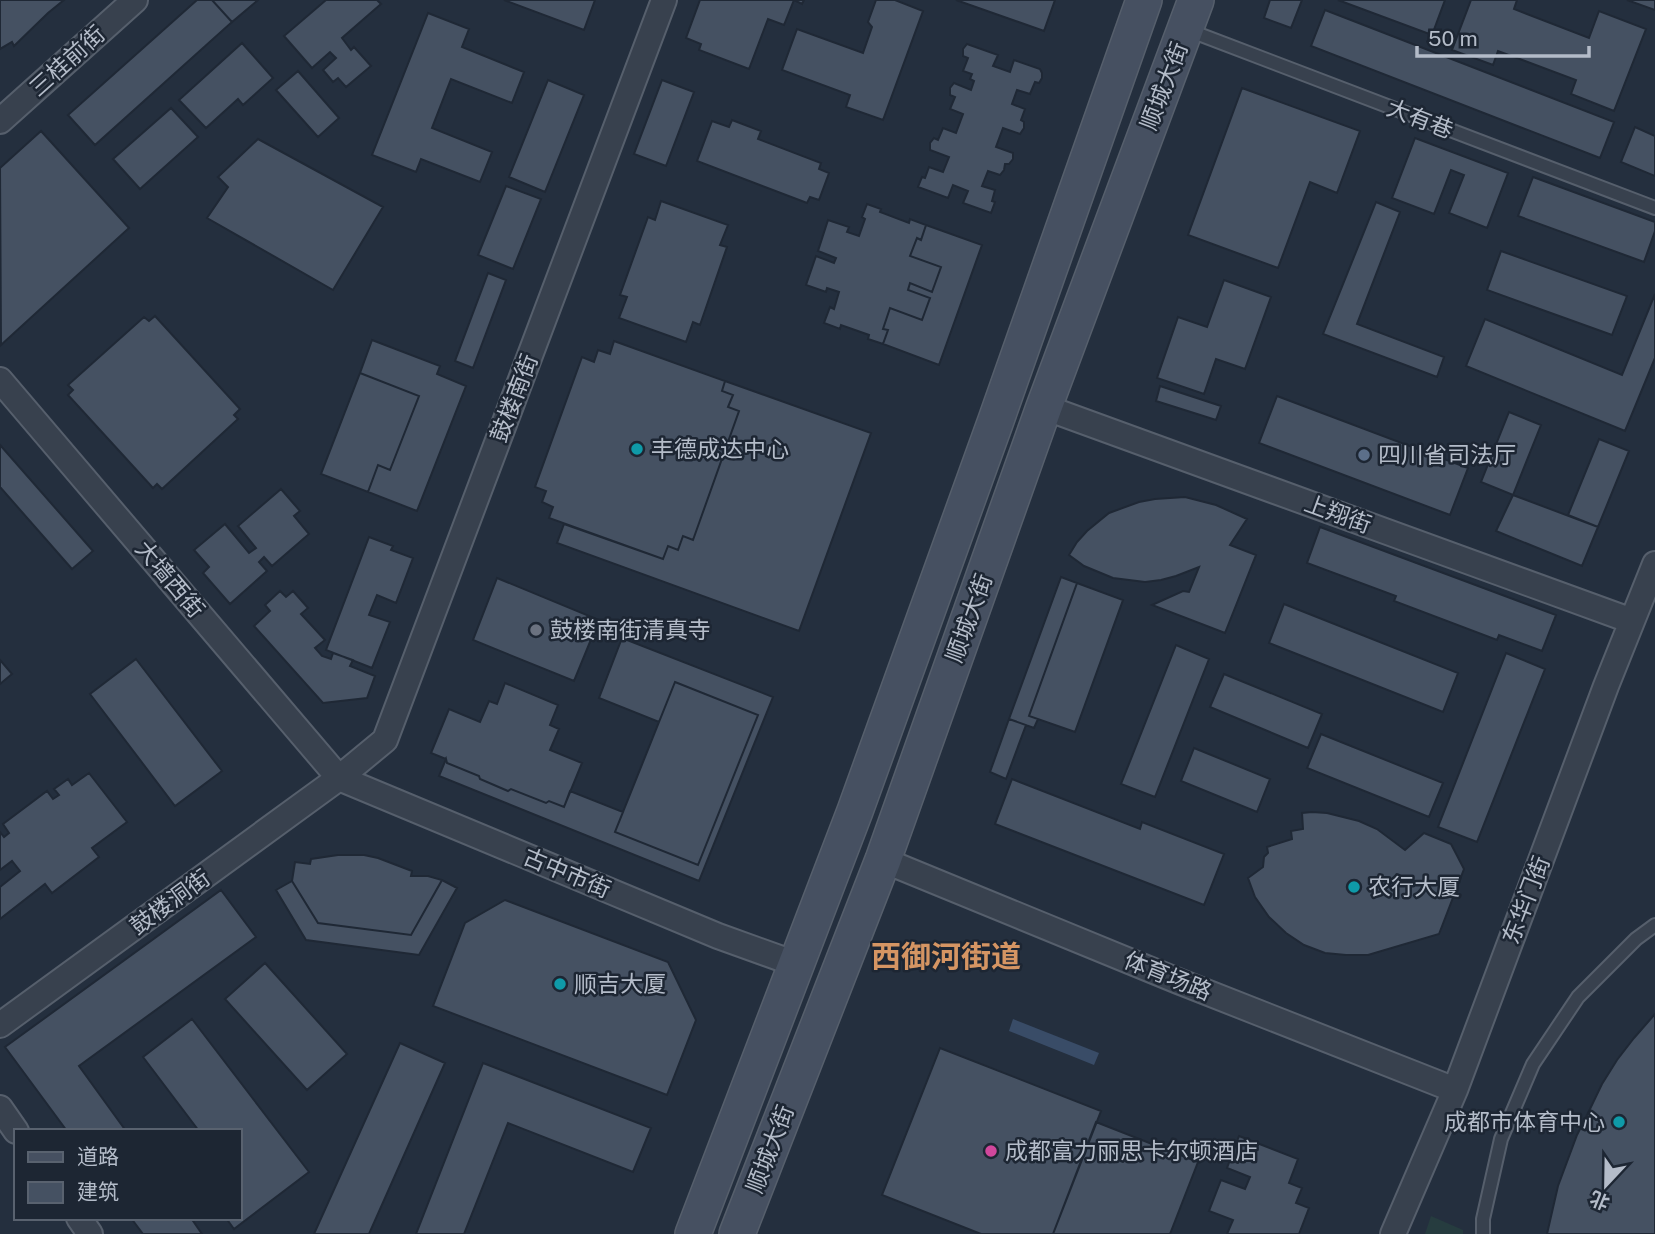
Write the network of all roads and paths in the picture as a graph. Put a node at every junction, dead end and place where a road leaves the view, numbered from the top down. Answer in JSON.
{"nodes":[{"id":1,"x":135,"y":0,"type":"edge"},
{"id":2,"x":664,"y":0,"type":"edge"},
{"id":3,"x":1144,"y":0,"type":"edge"},
{"id":4,"x":1191,"y":14,"type":"edge"},
{"id":5,"x":0,"y":121,"type":"edge"},
{"id":6,"x":1655,"y":208,"type":"edge"},
{"id":7,"x":0,"y":380,"type":"edge"},
{"id":8,"x":1044,"y":407,"type":"junction"},
{"id":9,"x":1655,"y":564,"type":"edge"},
{"id":10,"x":1632,"y":621,"type":"junction"},
{"id":11,"x":339,"y":778,"type":"junction"},
{"id":12,"x":883,"y":860,"type":"junction"},
{"id":13,"x":1655,"y":925,"type":"edge"},
{"id":14,"x":796,"y":964,"type":"junction"},
{"id":15,"x":0,"y":1025,"type":"edge"},
{"id":16,"x":1455,"y":1090,"type":"junction"},
{"id":17,"x":0,"y":1108,"type":"edge"},
{"id":18,"x":15,"y":1129,"type":"edge"},
{"id":19,"x":693,"y":1234,"type":"edge"},
{"id":20,"x":737,"y":1234,"type":"edge"},
{"id":21,"x":1393,"y":1234,"type":"edge"},
{"id":22,"x":1483,"y":1234,"type":"edge"}],
"edges":[{"from":1,"to":5,"type":"street","name":"三桂前街"},
{"from":2,"to":11,"type":"street","name":"鼓楼南街"},
{"from":3,"to":14,"type":"main road","name":"顺城大街"},
{"from":4,"to":6,"type":"lane","name":"大有巷"},
{"from":4,"to":8,"type":"main road","name":"顺城大街"},
{"from":7,"to":11,"type":"street","name":"大墙西街"},
{"from":8,"to":10,"type":"street","name":"上翔街"},
{"from":8,"to":12,"type":"main road","name":"顺城大街"},
{"from":9,"to":10,"type":"street","name":"东华门街"},
{"from":10,"to":16,"type":"street","name":"东华门街"},
{"from":11,"to":14,"type":"street","name":"古中市街"},
{"from":11,"to":15,"type":"street","name":"鼓楼洞街"},
{"from":12,"to":16,"type":"street","name":"体育场路"},
{"from":12,"to":20,"type":"main road","name":"顺城大街"},
{"from":13,"to":22,"type":"lane"},
{"from":14,"to":19,"type":"main road","name":"顺城大街"},
{"from":16,"to":21,"type":"street","name":"东华门街"},
{"from":17,"to":18,"type":"street"}]}
